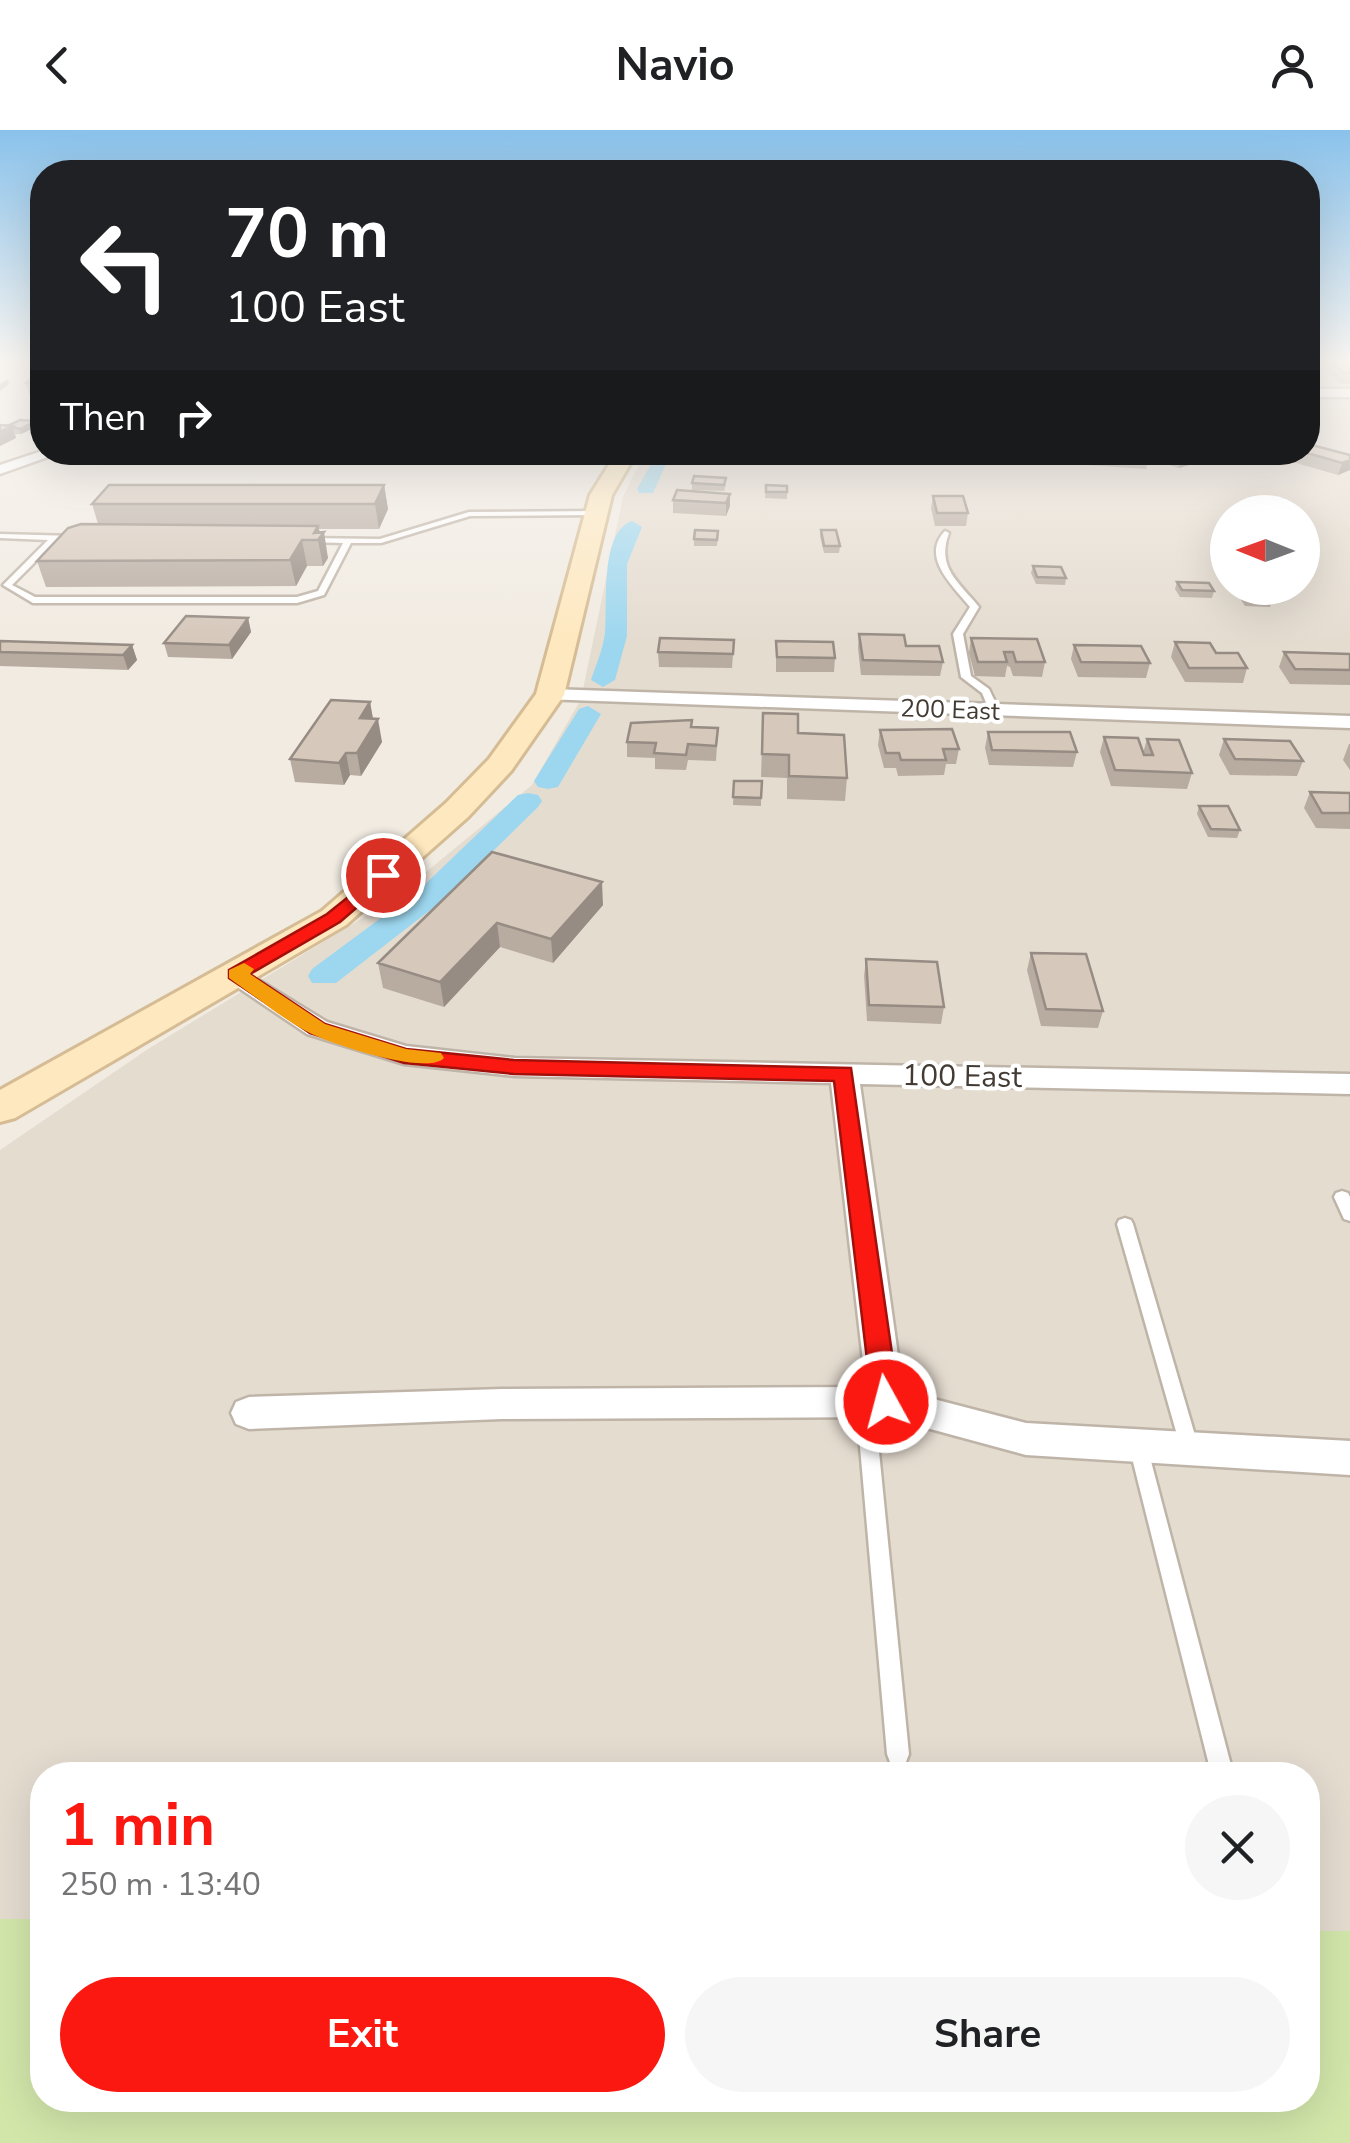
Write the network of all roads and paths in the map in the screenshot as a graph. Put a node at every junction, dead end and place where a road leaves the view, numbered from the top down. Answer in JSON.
{"nodes":[{"id":1,"x":30,"y":460,"type":"edge"},
{"id":2,"x":617,"y":465,"type":"edge"},
{"id":3,"x":0,"y":470,"type":"edge"},
{"id":4,"x":595,"y":514,"type":"junction"},
{"id":5,"x":946,"y":534,"type":"edge"},
{"id":6,"x":0,"y":536,"type":"edge"},
{"id":7,"x":54,"y":538,"type":"junction"},
{"id":8,"x":93,"y":538,"type":"edge"},
{"id":9,"x":290,"y":540,"type":"edge"},
{"id":10,"x":349,"y":540,"type":"junction"},
{"id":11,"x":550,"y":695,"type":"junction"},
{"id":12,"x":994,"y":710,"type":"junction"},
{"id":13,"x":1350,"y":722,"type":"edge"},
{"id":14,"x":236,"y":974,"type":"junction"},
{"id":15,"x":844,"y":1074,"type":"junction"},
{"id":16,"x":1350,"y":1084,"type":"edge"},
{"id":17,"x":0,"y":1108,"type":"edge"},
{"id":18,"x":1342,"y":1197,"type":"dead end"},
{"id":19,"x":1350,"y":1215,"type":"edge"},
{"id":20,"x":1125,"y":1224,"type":"dead end"},
{"id":21,"x":876,"y":1402,"type":"junction"},
{"id":22,"x":249,"y":1413,"type":"dead end"},
{"id":23,"x":1138,"y":1446,"type":"junction"},
{"id":24,"x":1190,"y":1449,"type":"junction"},
{"id":25,"x":1350,"y":1458,"type":"edge"},
{"id":26,"x":898,"y":1754,"type":"dead end"},
{"id":27,"x":1219,"y":1762,"type":"edge"}],
"edges":[{"from":1,"to":3,"type":"street"},
{"from":2,"to":4,"type":"street"},
{"from":4,"to":10,"type":"lane"},
{"from":4,"to":11,"type":"street"},
{"from":5,"to":12,"type":"lane"},
{"from":6,"to":7,"type":"lane"},
{"from":7,"to":8,"type":"lane"},
{"from":7,"to":10,"type":"lane"},
{"from":9,"to":10,"type":"lane"},
{"from":11,"to":12,"type":"street","name":"200 East"},
{"from":11,"to":14,"type":"street"},
{"from":12,"to":13,"type":"street","name":"200 East"},
{"from":14,"to":15,"type":"street","name":"100 East"},
{"from":14,"to":17,"type":"street"},
{"from":15,"to":16,"type":"street","name":"100 East"},
{"from":15,"to":21,"type":"street"},
{"from":18,"to":19,"type":"lane"},
{"from":20,"to":24,"type":"lane"},
{"from":21,"to":22,"type":"street"},
{"from":21,"to":23,"type":"street"},
{"from":21,"to":26,"type":"lane"},
{"from":23,"to":24,"type":"street"},
{"from":23,"to":27,"type":"lane"},
{"from":24,"to":25,"type":"street"}]}
